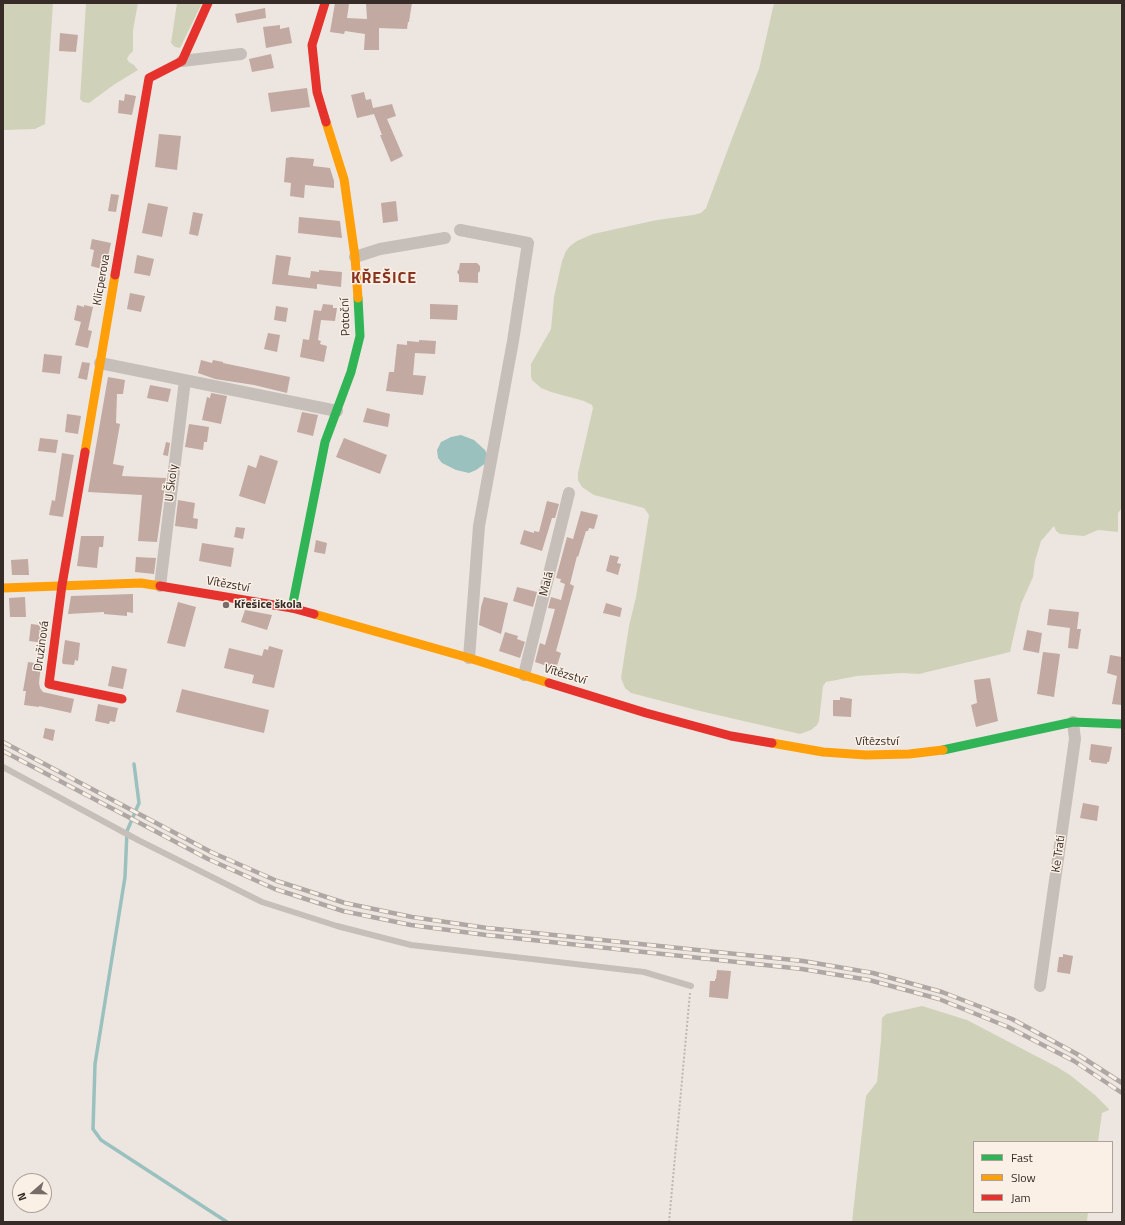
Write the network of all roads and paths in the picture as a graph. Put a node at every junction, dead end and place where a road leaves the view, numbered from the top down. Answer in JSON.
{"nodes":[{"id":1,"x":208,"y":3,"type":"edge"},
{"id":2,"x":325,"y":3,"type":"edge"},
{"id":3,"x":241,"y":54,"type":"dead end"},
{"id":4,"x":182,"y":62,"type":"junction"},
{"id":5,"x":460,"y":230,"type":"dead end"},
{"id":6,"x":445,"y":238,"type":"dead end"},
{"id":7,"x":355,"y":257,"type":"junction"},
{"id":8,"x":100,"y":363,"type":"junction"},
{"id":9,"x":185,"y":380,"type":"junction"},
{"id":10,"x":337,"y":411,"type":"junction"},
{"id":11,"x":569,"y":493,"type":"dead end"},
{"id":12,"x":62,"y":585,"type":"junction"},
{"id":13,"x":160,"y":586,"type":"junction"},
{"id":14,"x":3,"y":588,"type":"edge"},
{"id":15,"x":292,"y":608,"type":"junction"},
{"id":16,"x":469,"y":658,"type":"junction"},
{"id":17,"x":524,"y":675,"type":"junction"},
{"id":18,"x":122,"y":699,"type":"dead end"},
{"id":19,"x":1073,"y":722,"type":"junction"},
{"id":20,"x":1122,"y":724,"type":"edge"},
{"id":21,"x":3,"y":767,"type":"edge"},
{"id":22,"x":691,"y":986,"type":"joint"},
{"id":23,"x":1040,"y":986,"type":"dead end"},
{"id":24,"x":669,"y":1222,"type":"edge"}],
"edges":[{"from":1,"to":4,"type":"street"},
{"from":2,"to":7,"type":"street","name":"Potoční"},
{"from":3,"to":4,"type":"street"},
{"from":4,"to":8,"type":"street","name":"Klicperova"},
{"from":5,"to":16,"type":"street"},
{"from":6,"to":7,"type":"street"},
{"from":7,"to":10,"type":"street","name":"Potoční"},
{"from":8,"to":9,"type":"street"},
{"from":8,"to":12,"type":"street","name":"Klicperova"},
{"from":9,"to":10,"type":"street"},
{"from":9,"to":13,"type":"street","name":"U Školy"},
{"from":10,"to":15,"type":"street","name":"Potoční"},
{"from":11,"to":17,"type":"street","name":"Malá"},
{"from":12,"to":13,"type":"street","name":"Vítězství"},
{"from":12,"to":14,"type":"street","name":"Vítězství"},
{"from":12,"to":18,"type":"street","name":"Družinová"},
{"from":13,"to":15,"type":"street","name":"Vítězství"},
{"from":15,"to":16,"type":"street","name":"Vítězství"},
{"from":16,"to":17,"type":"street","name":"Vítězství"},
{"from":17,"to":19,"type":"street","name":"Vítězství"},
{"from":19,"to":20,"type":"street","name":"Vítězství"},
{"from":19,"to":23,"type":"street","name":"Ke Trati"},
{"from":21,"to":22,"type":"lane"},
{"from":22,"to":24,"type":"path"}]}
